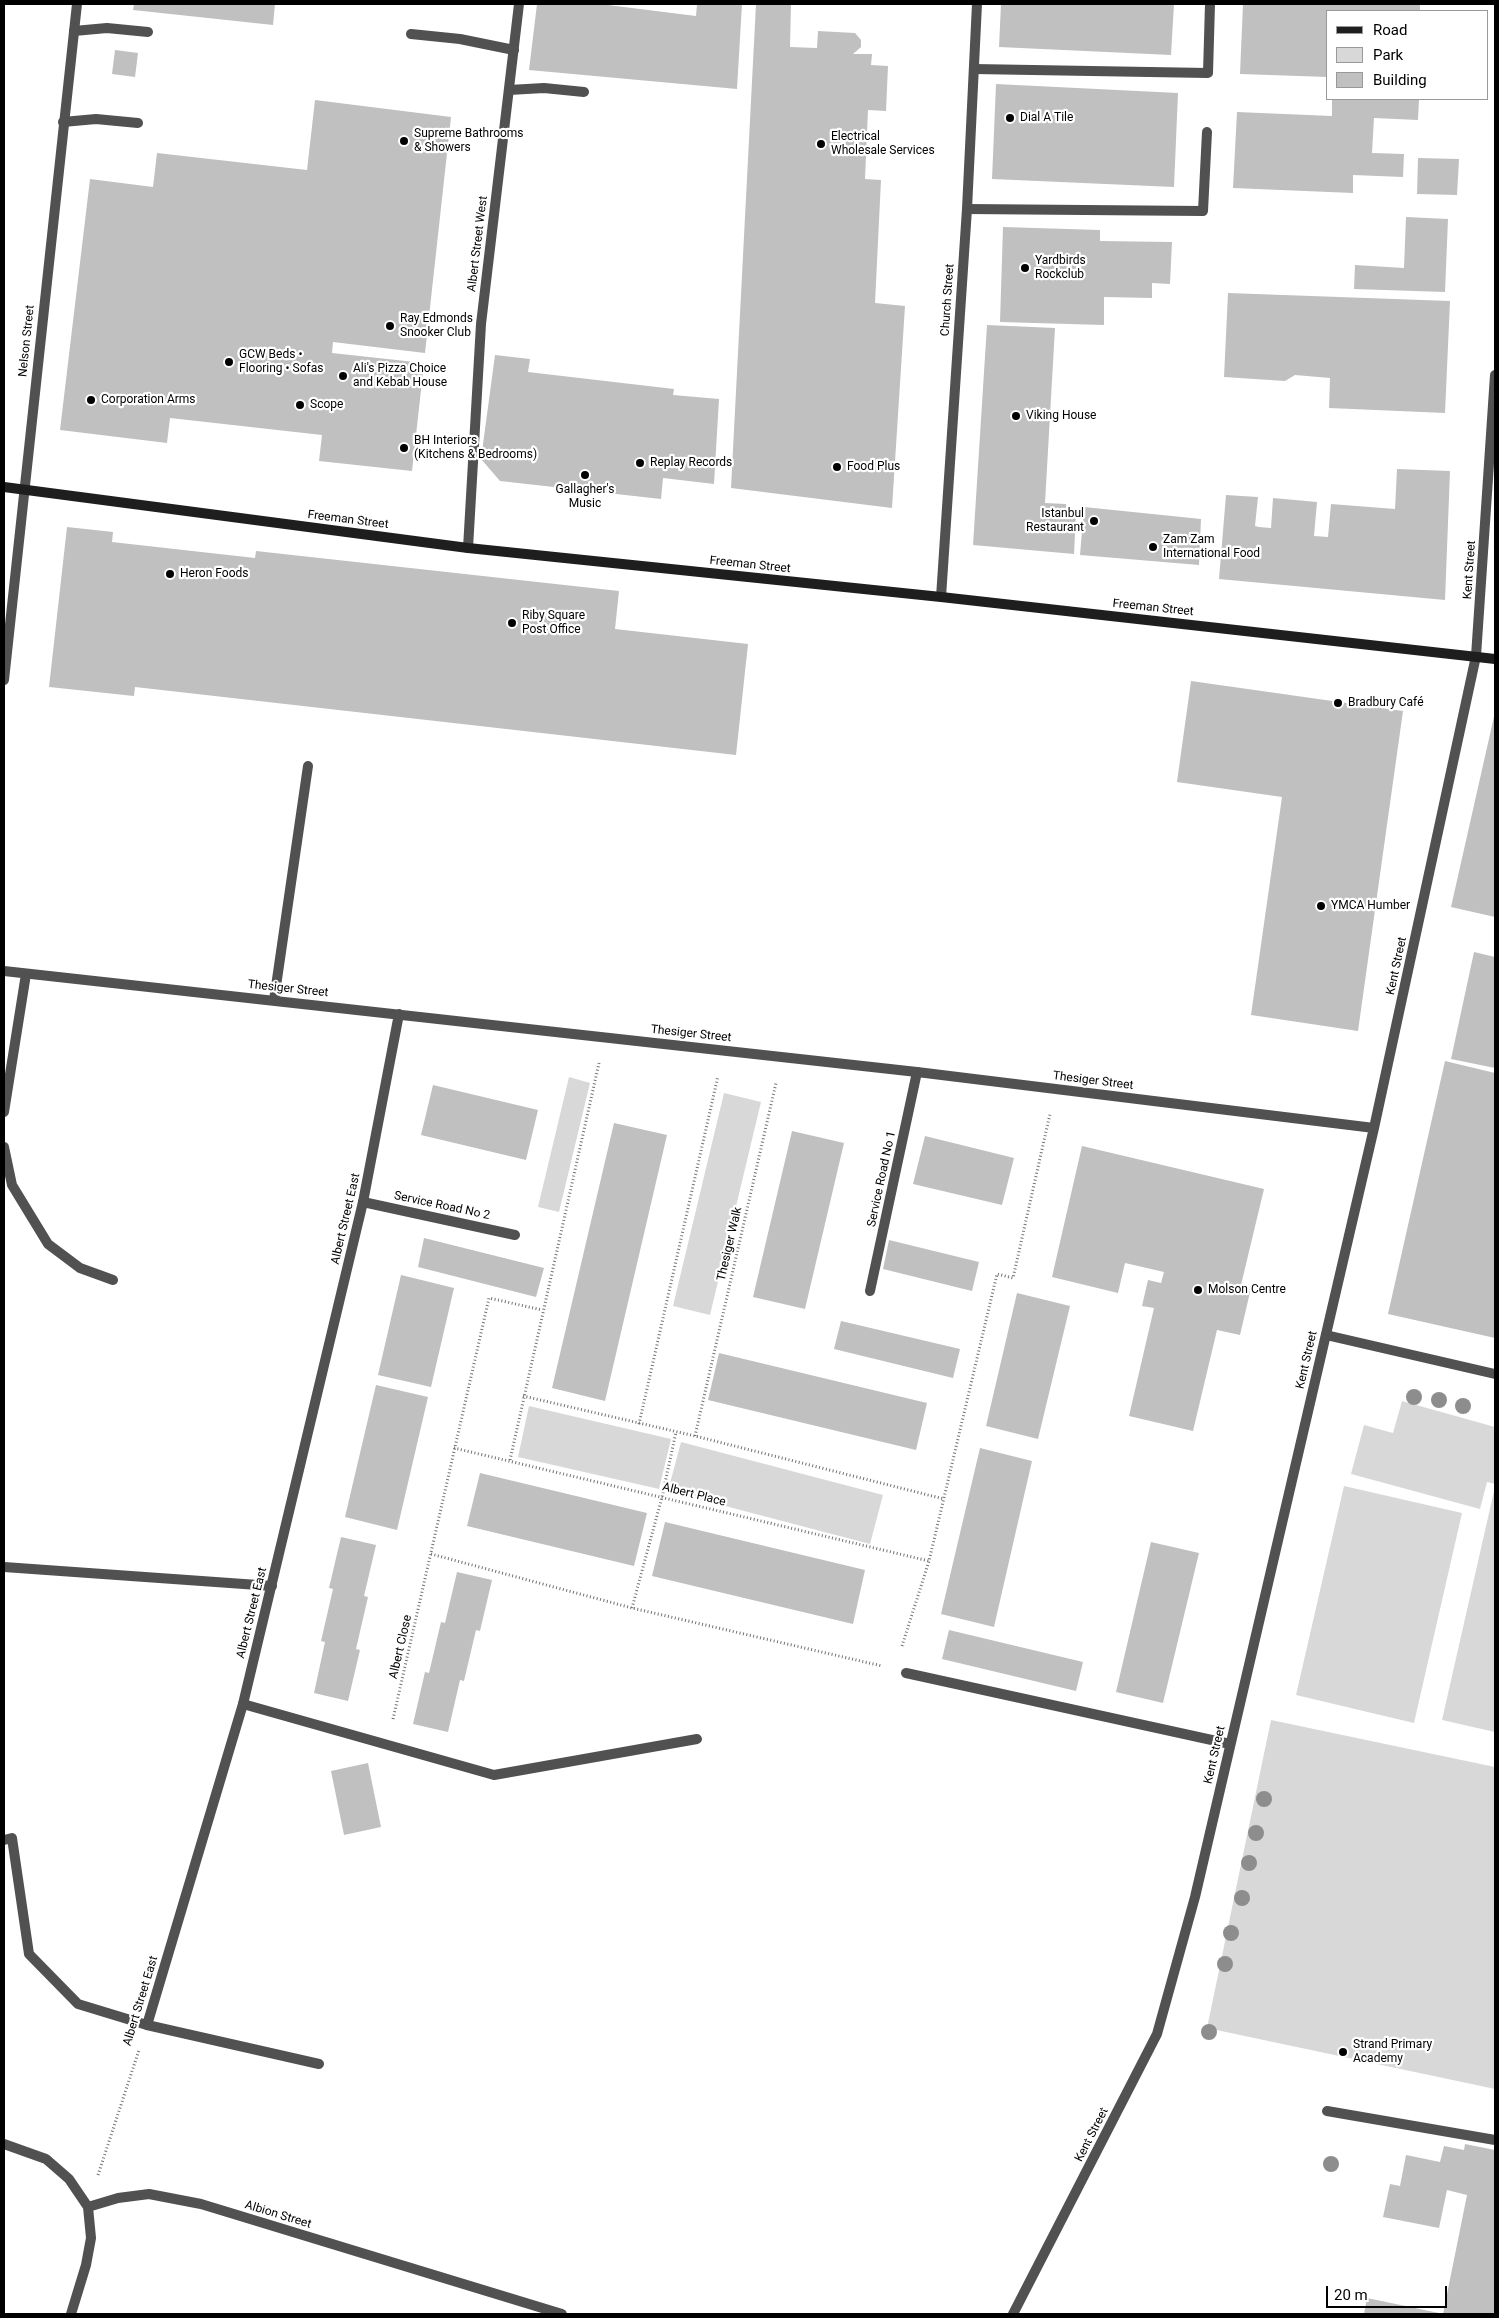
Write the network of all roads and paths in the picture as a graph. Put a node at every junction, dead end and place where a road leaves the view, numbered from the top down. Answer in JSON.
{"nodes":[{"id":1,"x":77,"y":4,"type":"edge"},
{"id":2,"x":519,"y":4,"type":"edge"},
{"id":3,"x":977,"y":4,"type":"edge"},
{"id":4,"x":1210,"y":4,"type":"edge"},
{"id":5,"x":74,"y":31,"type":"junction"},
{"id":6,"x":148,"y":32,"type":"dead end"},
{"id":7,"x":410,"y":34,"type":"dead end"},
{"id":8,"x":514,"y":50,"type":"junction"},
{"id":9,"x":974,"y":69,"type":"junction"},
{"id":10,"x":509,"y":90,"type":"junction"},
{"id":11,"x":584,"y":92,"type":"dead end"},
{"id":12,"x":63,"y":122,"type":"junction"},
{"id":13,"x":138,"y":123,"type":"dead end"},
{"id":14,"x":1207,"y":132,"type":"dead end"},
{"id":15,"x":967,"y":208,"type":"junction"},
{"id":16,"x":1495,"y":375,"type":"edge"},
{"id":17,"x":4,"y":487,"type":"edge"},
{"id":18,"x":24,"y":490,"type":"junction"},
{"id":19,"x":468,"y":548,"type":"junction"},
{"id":20,"x":941,"y":597,"type":"junction"},
{"id":21,"x":1476,"y":656,"type":"junction"},
{"id":22,"x":1495,"y":660,"type":"edge"},
{"id":23,"x":4,"y":680,"type":"edge"},
{"id":24,"x":308,"y":766,"type":"dead end"},
{"id":25,"x":4,"y":971,"type":"edge"},
{"id":26,"x":26,"y":974,"type":"junction"},
{"id":27,"x":274,"y":1000,"type":"junction"},
{"id":28,"x":399,"y":1014,"type":"junction"},
{"id":29,"x":605,"y":1037,"type":"junction"},
{"id":30,"x":724,"y":1050,"type":"junction"},
{"id":31,"x":782,"y":1057,"type":"junction"},
{"id":32,"x":917,"y":1072,"type":"junction"},
{"id":33,"x":1056,"y":1089,"type":"junction"},
{"id":34,"x":4,"y":1112,"type":"edge"},
{"id":35,"x":1374,"y":1128,"type":"junction"},
{"id":36,"x":4,"y":1147,"type":"edge"},
{"id":37,"x":363,"y":1202,"type":"junction"},
{"id":38,"x":515,"y":1235,"type":"dead end"},
{"id":39,"x":112,"y":1280,"type":"dead end"},
{"id":40,"x":870,"y":1291,"type":"dead end"},
{"id":41,"x":542,"y":1310,"type":"junction"},
{"id":42,"x":1326,"y":1335,"type":"junction"},
{"id":43,"x":1495,"y":1374,"type":"edge"},
{"id":44,"x":523,"y":1396,"type":"junction"},
{"id":45,"x":639,"y":1424,"type":"junction"},
{"id":46,"x":676,"y":1432,"type":"junction"},
{"id":47,"x":696,"y":1436,"type":"junction"},
{"id":48,"x":454,"y":1448,"type":"junction"},
{"id":49,"x":510,"y":1460,"type":"junction"},
{"id":50,"x":662,"y":1497,"type":"junction"},
{"id":51,"x":944,"y":1499,"type":"junction"},
{"id":52,"x":431,"y":1554,"type":"junction"},
{"id":53,"x":929,"y":1561,"type":"junction"},
{"id":54,"x":4,"y":1566,"type":"edge"},
{"id":55,"x":272,"y":1586,"type":"junction"},
{"id":56,"x":632,"y":1608,"type":"junction"},
{"id":57,"x":894,"y":1669,"type":"junction"},
{"id":58,"x":906,"y":1673,"type":"joint"},
{"id":59,"x":243,"y":1704,"type":"junction"},
{"id":60,"x":697,"y":1739,"type":"dead end"},
{"id":61,"x":388,"y":1744,"type":"junction"},
{"id":62,"x":1230,"y":1744,"type":"junction"},
{"id":63,"x":4,"y":1840,"type":"edge"},
{"id":64,"x":147,"y":2025,"type":"junction"},
{"id":65,"x":319,"y":2064,"type":"dead end"},
{"id":66,"x":1327,"y":2111,"type":"dead end"},
{"id":67,"x":1495,"y":2140,"type":"edge"},
{"id":68,"x":4,"y":2144,"type":"edge"},
{"id":69,"x":88,"y":2206,"type":"junction"},
{"id":70,"x":71,"y":2314,"type":"edge"},
{"id":71,"x":562,"y":2314,"type":"edge"},
{"id":72,"x":1013,"y":2314,"type":"edge"}],
"edges":[{"from":1,"to":5,"type":"street","name":"Nelson Street"},
{"from":2,"to":8,"type":"street","name":"Albert Street West"},
{"from":3,"to":9,"type":"street","name":"Church Street"},
{"from":4,"to":9,"type":"street"},
{"from":5,"to":6,"type":"street"},
{"from":5,"to":12,"type":"street","name":"Nelson Street"},
{"from":7,"to":8,"type":"street"},
{"from":8,"to":10,"type":"street","name":"Albert Street West"},
{"from":9,"to":15,"type":"street","name":"Church Street"},
{"from":10,"to":11,"type":"street"},
{"from":10,"to":19,"type":"street","name":"Albert Street West"},
{"from":12,"to":13,"type":"street"},
{"from":12,"to":18,"type":"street","name":"Nelson Street"},
{"from":14,"to":15,"type":"street"},
{"from":15,"to":20,"type":"street","name":"Church Street"},
{"from":16,"to":21,"type":"street","name":"Kent Street"},
{"from":17,"to":18,"type":"main road","name":"Freeman Street"},
{"from":18,"to":19,"type":"main road","name":"Freeman Street"},
{"from":18,"to":23,"type":"street","name":"Nelson Street"},
{"from":19,"to":20,"type":"main road","name":"Freeman Street"},
{"from":20,"to":21,"type":"main road","name":"Freeman Street"},
{"from":21,"to":22,"type":"main road","name":"Freeman Street"},
{"from":21,"to":35,"type":"street","name":"Kent Street"},
{"from":24,"to":27,"type":"street"},
{"from":25,"to":26,"type":"street","name":"Thesiger Street"},
{"from":26,"to":27,"type":"street","name":"Thesiger Street"},
{"from":26,"to":34,"type":"street"},
{"from":27,"to":28,"type":"street","name":"Thesiger Street"},
{"from":28,"to":29,"type":"street","name":"Thesiger Street"},
{"from":28,"to":37,"type":"street","name":"Albert Street East"},
{"from":29,"to":30,"type":"street","name":"Thesiger Street"},
{"from":29,"to":41,"type":"path"},
{"from":30,"to":31,"type":"street","name":"Thesiger Street"},
{"from":30,"to":45,"type":"path"},
{"from":31,"to":32,"type":"street","name":"Thesiger Street"},
{"from":31,"to":47,"type":"path","name":"Thesiger Walk"},
{"from":32,"to":33,"type":"street","name":"Thesiger Street"},
{"from":32,"to":40,"type":"street","name":"Service Road No 1"},
{"from":33,"to":35,"type":"street","name":"Thesiger Street"},
{"from":33,"to":51,"type":"path"},
{"from":35,"to":42,"type":"street","name":"Kent Street"},
{"from":36,"to":39,"type":"street"},
{"from":37,"to":38,"type":"street","name":"Service Road No 2"},
{"from":37,"to":55,"type":"street","name":"Albert Street East"},
{"from":41,"to":44,"type":"path"},
{"from":41,"to":48,"type":"path"},
{"from":42,"to":43,"type":"street"},
{"from":42,"to":62,"type":"street","name":"Kent Street"},
{"from":44,"to":45,"type":"path"},
{"from":44,"to":49,"type":"path"},
{"from":45,"to":46,"type":"path"},
{"from":46,"to":47,"type":"path"},
{"from":46,"to":50,"type":"path"},
{"from":47,"to":51,"type":"path"},
{"from":48,"to":49,"type":"path","name":"Albert Place"},
{"from":48,"to":52,"type":"path"},
{"from":49,"to":50,"type":"path","name":"Albert Place"},
{"from":50,"to":53,"type":"path","name":"Albert Place"},
{"from":50,"to":56,"type":"path"},
{"from":51,"to":53,"type":"path"},
{"from":52,"to":56,"type":"path"},
{"from":52,"to":61,"type":"path","name":"Albert Close"},
{"from":53,"to":57,"type":"path"},
{"from":54,"to":55,"type":"street"},
{"from":55,"to":59,"type":"street","name":"Albert Street East"},
{"from":56,"to":57,"type":"path"},
{"from":57,"to":58,"type":"path"},
{"from":58,"to":62,"type":"street"},
{"from":59,"to":61,"type":"street"},
{"from":59,"to":64,"type":"street","name":"Albert Street East"},
{"from":60,"to":61,"type":"street"},
{"from":62,"to":72,"type":"street","name":"Kent Street"},
{"from":63,"to":64,"type":"street"},
{"from":64,"to":65,"type":"street"},
{"from":64,"to":69,"type":"path","name":"Albert Street East"},
{"from":66,"to":67,"type":"street"},
{"from":68,"to":69,"type":"street"},
{"from":69,"to":70,"type":"street"},
{"from":69,"to":71,"type":"street","name":"Albion Street"}]}
